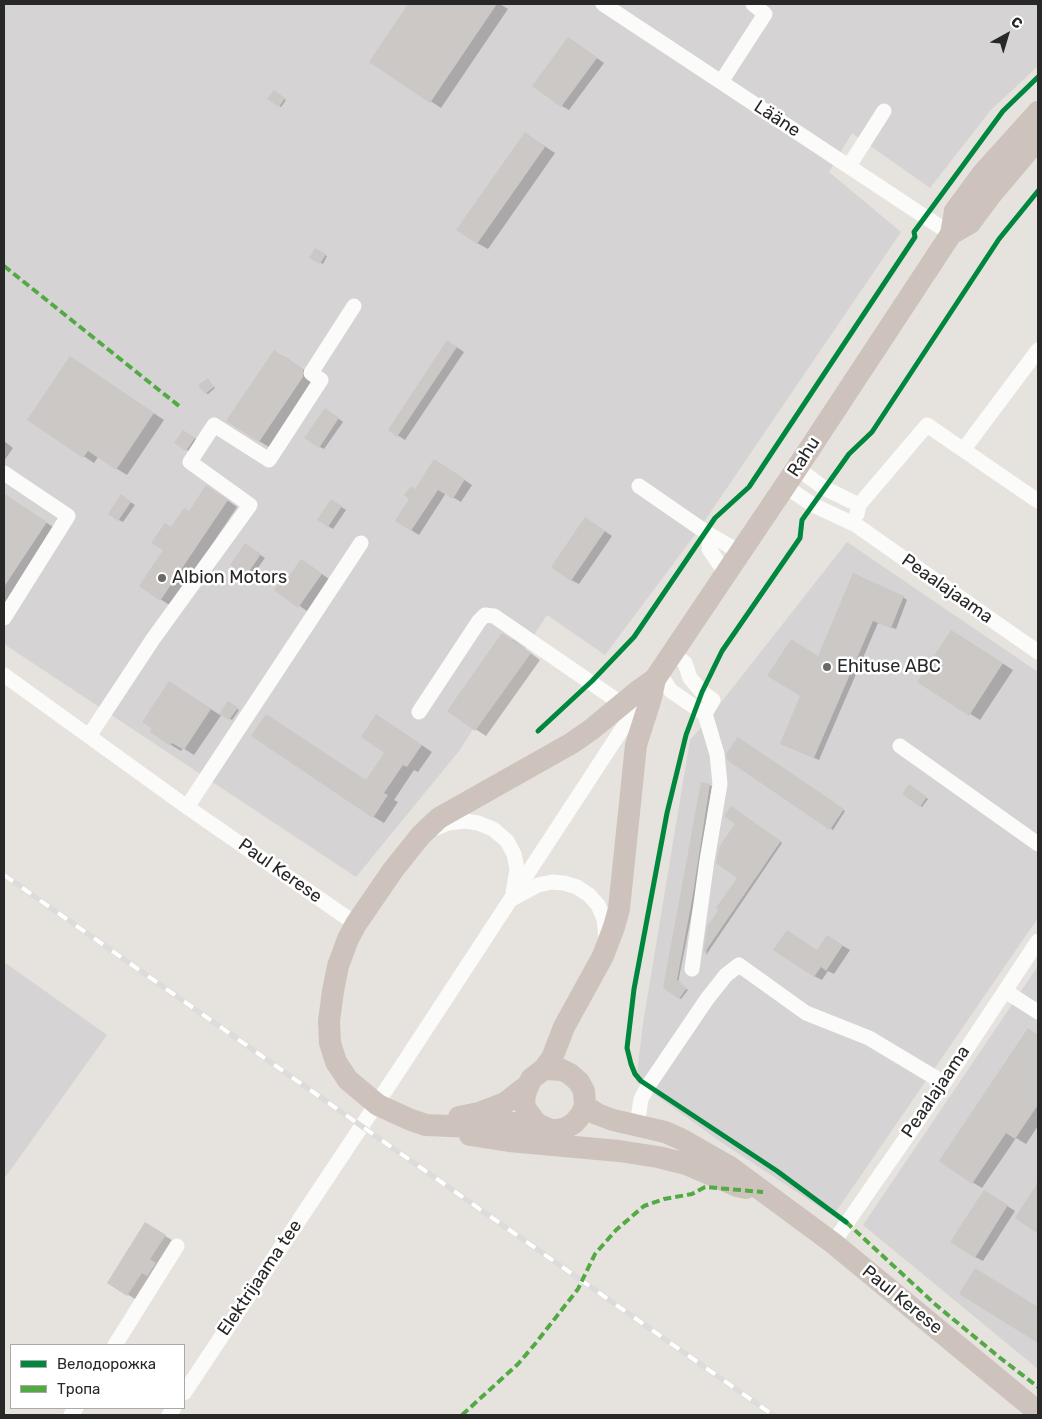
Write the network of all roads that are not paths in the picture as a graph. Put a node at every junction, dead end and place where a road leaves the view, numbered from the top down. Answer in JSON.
{"nodes":[{"id":1,"x":602,"y":4,"type":"edge"},
{"id":2,"x":753,"y":4,"type":"edge"},
{"id":3,"x":721,"y":82,"type":"junction"},
{"id":4,"x":884,"y":111,"type":"dead end"},
{"id":5,"x":1038,"y":112,"type":"edge"},
{"id":6,"x":1038,"y":139,"type":"edge"},
{"id":7,"x":849,"y":166,"type":"junction"},
{"id":8,"x":951,"y":234,"type":"junction"},
{"id":9,"x":354,"y":306,"type":"dead end"},
{"id":10,"x":1038,"y":350,"type":"edge"},
{"id":11,"x":964,"y":449,"type":"junction"},
{"id":12,"x":4,"y":472,"type":"edge"},
{"id":13,"x":791,"y":477,"type":"junction"},
{"id":14,"x":639,"y":486,"type":"dead end"},
{"id":15,"x":1038,"y":501,"type":"edge"},
{"id":16,"x":859,"y":505,"type":"junction"},
{"id":17,"x":856,"y":525,"type":"junction"},
{"id":18,"x":710,"y":535,"type":"junction"},
{"id":19,"x":361,"y":543,"type":"dead end"},
{"id":20,"x":740,"y":552,"type":"junction"},
{"id":21,"x":726,"y":574,"type":"junction"},
{"id":22,"x":4,"y":618,"type":"edge"},
{"id":23,"x":1038,"y":652,"type":"edge"},
{"id":24,"x":672,"y":653,"type":"junction"},
{"id":25,"x":4,"y":675,"type":"edge"},
{"id":26,"x":659,"y":685,"type":"junction"},
{"id":27,"x":622,"y":704,"type":"junction"},
{"id":28,"x":419,"y":712,"type":"dead end"},
{"id":29,"x":705,"y":714,"type":"junction"},
{"id":30,"x":89,"y":736,"type":"junction"},
{"id":31,"x":900,"y":746,"type":"dead end"},
{"id":32,"x":187,"y":806,"type":"junction"},
{"id":33,"x":421,"y":835,"type":"junction"},
{"id":34,"x":1038,"y":844,"type":"edge"},
{"id":35,"x":510,"y":900,"type":"junction"},
{"id":36,"x":356,"y":924,"type":"junction"},
{"id":37,"x":1038,"y":941,"type":"edge"},
{"id":38,"x":607,"y":944,"type":"junction"},
{"id":39,"x":692,"y":969,"type":"dead end"},
{"id":40,"x":590,"y":981,"type":"junction"},
{"id":41,"x":1005,"y":991,"type":"junction"},
{"id":42,"x":1038,"y":1012,"type":"edge"},
{"id":43,"x":544,"y":1069,"type":"junction"},
{"id":44,"x":578,"y":1082,"type":"junction"},
{"id":45,"x":944,"y":1083,"type":"junction"},
{"id":46,"x":527,"y":1086,"type":"junction"},
{"id":47,"x":585,"y":1106,"type":"junction"},
{"id":48,"x":421,"y":1123,"type":"junction"},
{"id":49,"x":537,"y":1124,"type":"junction"},
{"id":50,"x":637,"y":1125,"type":"junction"},
{"id":51,"x":558,"y":1130,"type":"junction"},
{"id":52,"x":740,"y":1175,"type":"junction"},
{"id":53,"x":763,"y":1192,"type":"junction"},
{"id":54,"x":833,"y":1243,"type":"junction"},
{"id":55,"x":177,"y":1246,"type":"dead end"},
{"id":56,"x":116,"y":1344,"type":"edge"},
{"id":57,"x":185,"y":1392,"type":"edge"},
{"id":58,"x":1038,"y":1412,"type":"edge"}],
"edges":[{"from":1,"to":3,"type":"street","name":"Lääne"},
{"from":2,"to":3,"type":"street"},
{"from":3,"to":7,"type":"street","name":"Lääne"},
{"from":4,"to":7,"type":"street"},
{"from":5,"to":8,"type":"highway","name":"Rahu"},
{"from":6,"to":8,"type":"highway","name":"Rahu"},
{"from":7,"to":8,"type":"street","name":"Lääne"},
{"from":8,"to":13,"type":"highway","name":"Rahu"},
{"from":9,"to":30,"type":"street"},
{"from":10,"to":11,"type":"street"},
{"from":11,"to":15,"type":"street"},
{"from":11,"to":16,"type":"street"},
{"from":12,"to":22,"type":"street"},
{"from":13,"to":16,"type":"street"},
{"from":13,"to":17,"type":"street","name":"Peaalajaama"},
{"from":13,"to":20,"type":"highway","name":"Rahu"},
{"from":14,"to":18,"type":"street"},
{"from":16,"to":17,"type":"street"},
{"from":17,"to":23,"type":"street","name":"Peaalajaama"},
{"from":18,"to":20,"type":"street"},
{"from":18,"to":21,"type":"street"},
{"from":19,"to":32,"type":"street"},
{"from":20,"to":21,"type":"highway","name":"Rahu"},
{"from":21,"to":24,"type":"highway","name":"Rahu"},
{"from":24,"to":26,"type":"highway","name":"Rahu"},
{"from":24,"to":29,"type":"street"},
{"from":25,"to":30,"type":"street","name":"Paul Kerese"},
{"from":26,"to":27,"type":"highway"},
{"from":26,"to":29,"type":"street"},
{"from":26,"to":35,"type":"street","name":"Elektrijaama tee"},
{"from":26,"to":38,"type":"highway"},
{"from":27,"to":28,"type":"street"},
{"from":27,"to":33,"type":"highway"},
{"from":29,"to":39,"type":"street"},
{"from":30,"to":32,"type":"street","name":"Paul Kerese"},
{"from":31,"to":34,"type":"street"},
{"from":32,"to":36,"type":"street","name":"Paul Kerese"},
{"from":33,"to":35,"type":"street"},
{"from":33,"to":36,"type":"highway"},
{"from":35,"to":38,"type":"street"},
{"from":35,"to":57,"type":"street","name":"Elektrijaama tee"},
{"from":36,"to":48,"type":"highway","name":"Paul Kerese"},
{"from":37,"to":41,"type":"street","name":"Peaalajaama"},
{"from":38,"to":40,"type":"highway"},
{"from":40,"to":43,"type":"highway"},
{"from":40,"to":44,"type":"highway"},
{"from":41,"to":42,"type":"street"},
{"from":41,"to":45,"type":"street","name":"Peaalajaama"},
{"from":43,"to":44,"type":"highway"},
{"from":43,"to":46,"type":"highway"},
{"from":44,"to":47,"type":"highway"},
{"from":45,"to":50,"type":"street"},
{"from":45,"to":54,"type":"street","name":"Peaalajaama"},
{"from":46,"to":48,"type":"highway","name":"Paul Kerese"},
{"from":46,"to":49,"type":"highway"},
{"from":47,"to":50,"type":"highway","name":"Paul Kerese"},
{"from":47,"to":51,"type":"highway"},
{"from":48,"to":49,"type":"highway","name":"Paul Kerese"},
{"from":48,"to":53,"type":"highway","name":"Paul Kerese"},
{"from":49,"to":51,"type":"highway"},
{"from":50,"to":52,"type":"highway","name":"Paul Kerese"},
{"from":51,"to":52,"type":"highway","name":"Paul Kerese"},
{"from":52,"to":53,"type":"highway","name":"Paul Kerese"},
{"from":53,"to":54,"type":"highway","name":"Paul Kerese"},
{"from":54,"to":58,"type":"highway","name":"Paul Kerese"},
{"from":55,"to":56,"type":"street"}]}
